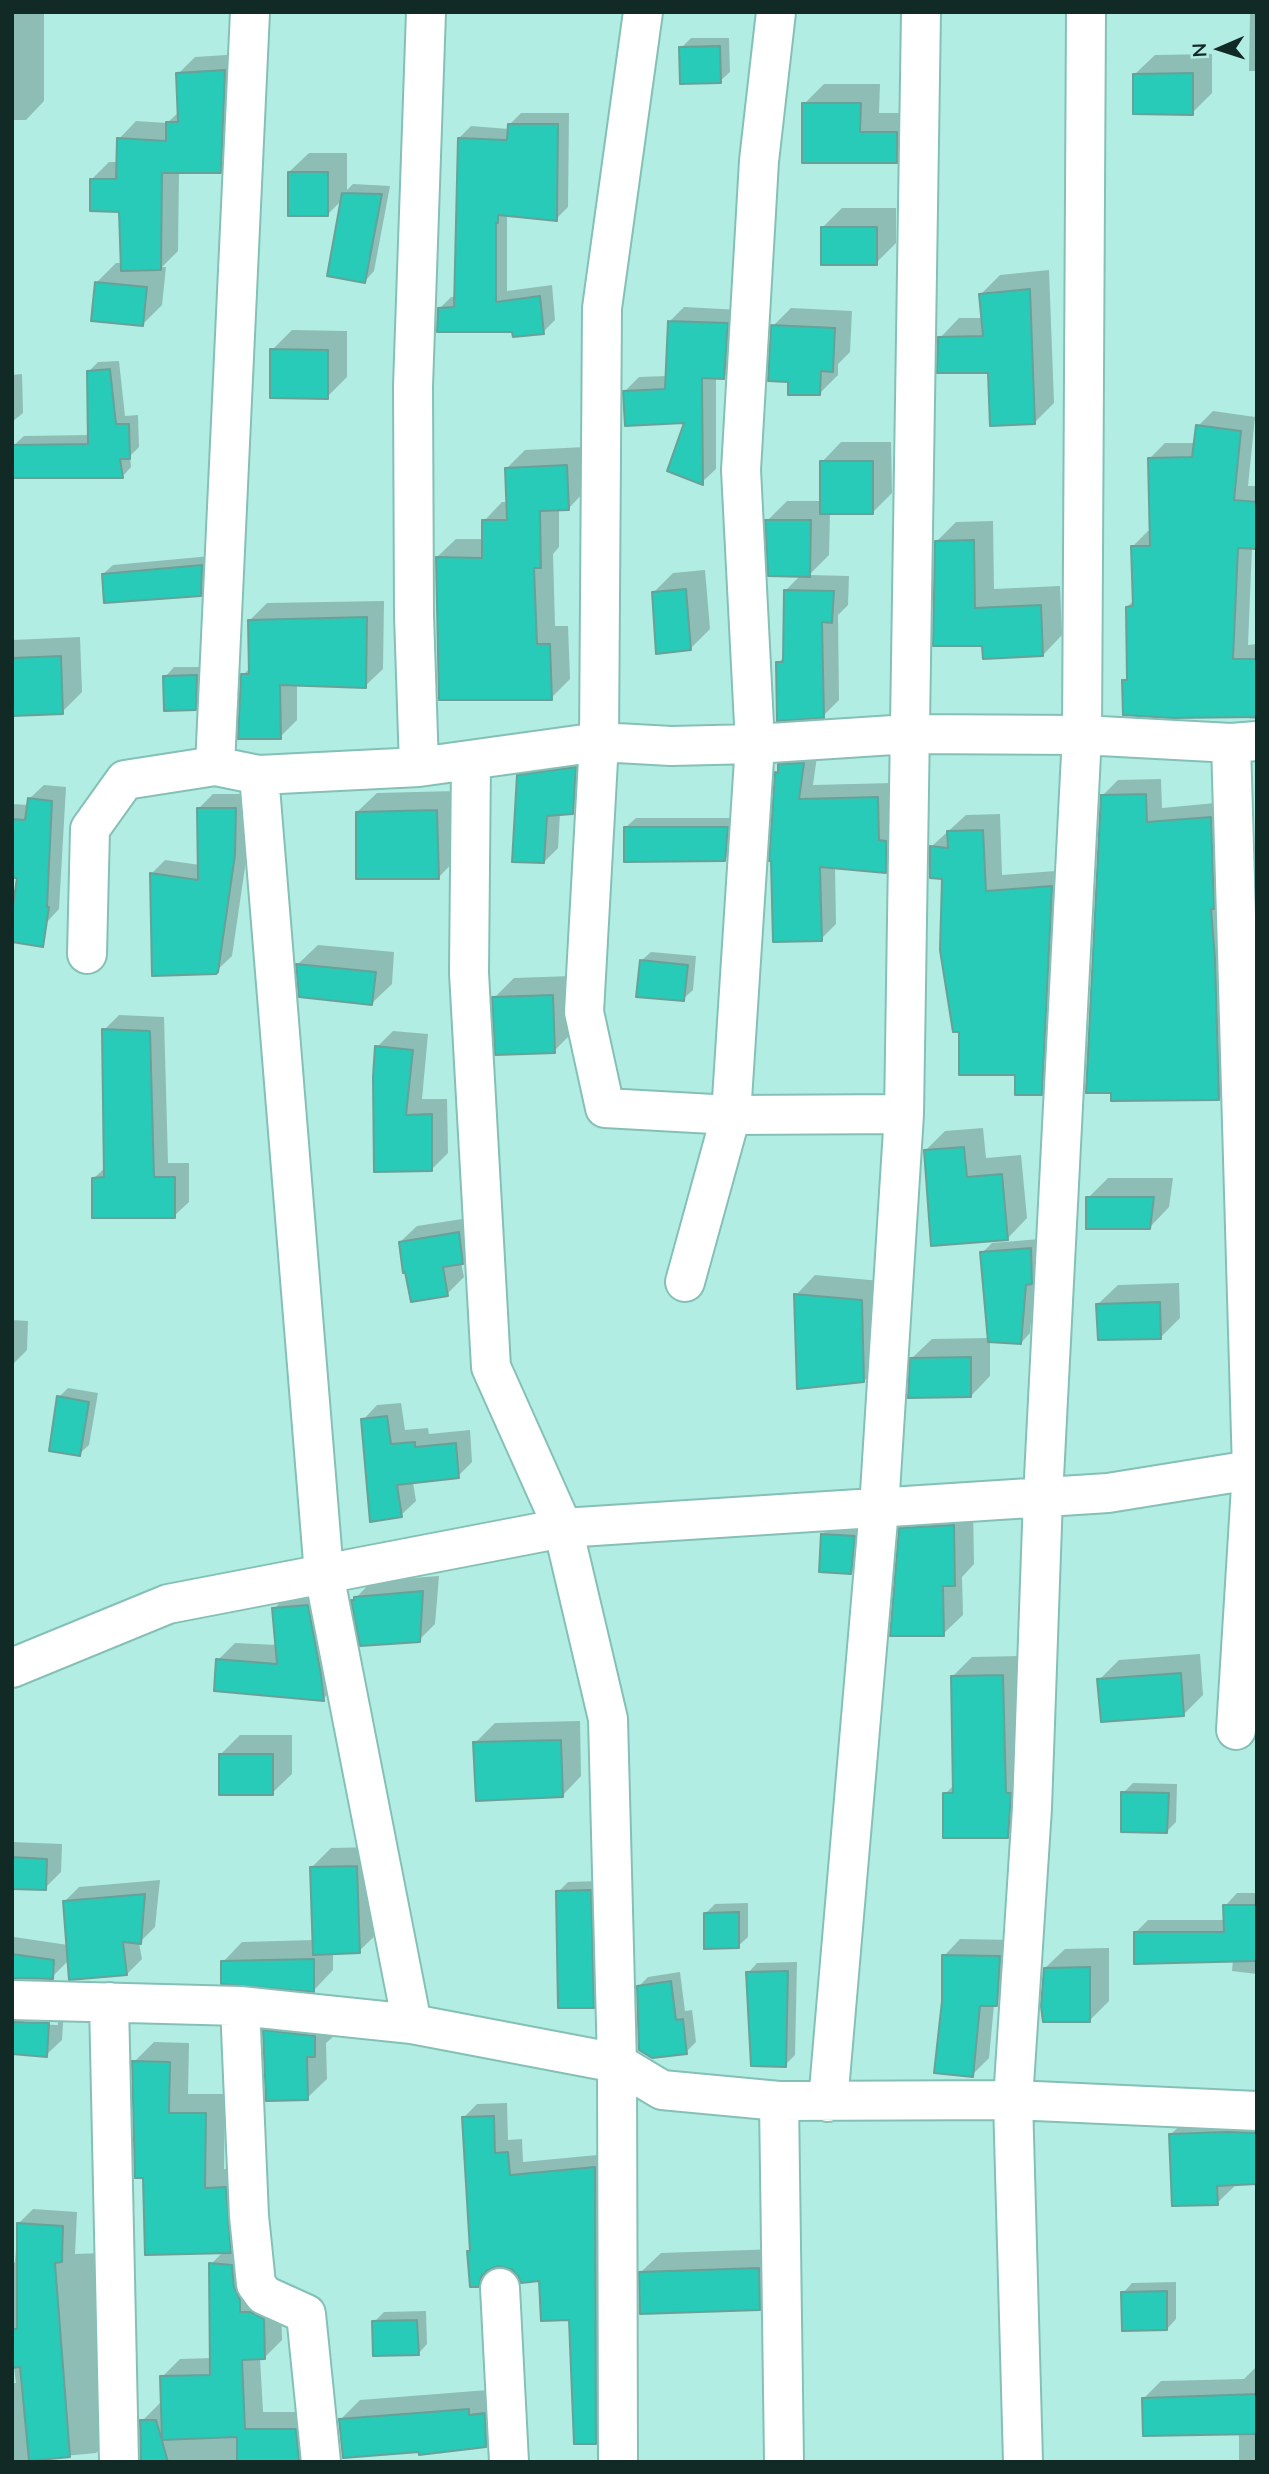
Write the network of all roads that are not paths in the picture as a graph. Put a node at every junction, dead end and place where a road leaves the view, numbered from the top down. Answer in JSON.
{"nodes":[{"id":1,"x":250,"y":12,"type":"edge"},
{"id":2,"x":426,"y":12,"type":"edge"},
{"id":3,"x":643,"y":12,"type":"edge"},
{"id":4,"x":776,"y":12,"type":"edge"},
{"id":5,"x":921,"y":12,"type":"edge"},
{"id":6,"x":1086,"y":12,"type":"edge"},
{"id":7,"x":909,"y":734,"type":"junction"},
{"id":8,"x":1082,"y":735,"type":"junction"},
{"id":9,"x":599,"y":742,"type":"junction"},
{"id":10,"x":1244,"y":742,"type":"edge"},
{"id":11,"x":755,"y":744,"type":"junction"},
{"id":12,"x":471,"y":761,"type":"junction"},
{"id":13,"x":215,"y":766,"type":"junction"},
{"id":14,"x":419,"y":767,"type":"junction"},
{"id":15,"x":258,"y":775,"type":"junction"},
{"id":16,"x":88,"y":954,"type":"dead end"},
{"id":17,"x":904,"y":1114,"type":"junction"},
{"id":18,"x":731,"y":1115,"type":"junction"},
{"id":19,"x":685,"y":1282,"type":"dead end"},
{"id":20,"x":1254,"y":1470,"type":"edge"},
{"id":21,"x":1043,"y":1497,"type":"junction"},
{"id":22,"x":879,"y":1508,"type":"junction"},
{"id":23,"x":563,"y":1528,"type":"junction"},
{"id":24,"x":324,"y":1574,"type":"junction"},
{"id":25,"x":12,"y":1668,"type":"edge"},
{"id":26,"x":1236,"y":1730,"type":"dead end"},
{"id":27,"x":12,"y":2000,"type":"edge"},
{"id":28,"x":109,"y":2002,"type":"junction"},
{"id":29,"x":240,"y":2006,"type":"junction"},
{"id":30,"x":412,"y":2024,"type":"junction"},
{"id":31,"x":617,"y":2063,"type":"junction"},
{"id":32,"x":1013,"y":2100,"type":"junction"},
{"id":33,"x":779,"y":2101,"type":"junction"},
{"id":34,"x":828,"y":2102,"type":"junction"},
{"id":35,"x":1257,"y":2110,"type":"edge"},
{"id":36,"x":500,"y":2288,"type":"dead end"},
{"id":37,"x":120,"y":2462,"type":"edge"},
{"id":38,"x":321,"y":2462,"type":"edge"},
{"id":39,"x":509,"y":2462,"type":"edge"},
{"id":40,"x":618,"y":2462,"type":"edge"},
{"id":41,"x":784,"y":2462,"type":"edge"},
{"id":42,"x":1023,"y":2462,"type":"edge"}],
"edges":[{"from":1,"to":13,"type":"street"},
{"from":2,"to":14,"type":"street"},
{"from":3,"to":9,"type":"street"},
{"from":4,"to":11,"type":"street"},
{"from":5,"to":7,"type":"street"},
{"from":6,"to":8,"type":"street"},
{"from":7,"to":8,"type":"street"},
{"from":7,"to":11,"type":"street"},
{"from":7,"to":17,"type":"street"},
{"from":8,"to":10,"type":"street"},
{"from":8,"to":21,"type":"street"},
{"from":9,"to":11,"type":"street"},
{"from":9,"to":12,"type":"street"},
{"from":9,"to":18,"type":"street"},
{"from":10,"to":20,"type":"street"},
{"from":11,"to":18,"type":"street"},
{"from":12,"to":14,"type":"street"},
{"from":12,"to":23,"type":"street"},
{"from":13,"to":15,"type":"street"},
{"from":13,"to":16,"type":"street"},
{"from":14,"to":15,"type":"street"},
{"from":15,"to":24,"type":"street"},
{"from":17,"to":18,"type":"street"},
{"from":17,"to":22,"type":"street"},
{"from":18,"to":19,"type":"street"},
{"from":20,"to":21,"type":"street"},
{"from":20,"to":26,"type":"street"},
{"from":21,"to":22,"type":"street"},
{"from":21,"to":32,"type":"street"},
{"from":22,"to":23,"type":"street"},
{"from":22,"to":34,"type":"street"},
{"from":23,"to":24,"type":"street"},
{"from":23,"to":31,"type":"street"},
{"from":24,"to":25,"type":"street"},
{"from":24,"to":30,"type":"street"},
{"from":27,"to":28,"type":"street"},
{"from":28,"to":29,"type":"street"},
{"from":28,"to":37,"type":"street"},
{"from":29,"to":30,"type":"street"},
{"from":29,"to":38,"type":"street"},
{"from":30,"to":31,"type":"street"},
{"from":31,"to":33,"type":"street"},
{"from":31,"to":40,"type":"street"},
{"from":32,"to":34,"type":"street"},
{"from":32,"to":35,"type":"street"},
{"from":32,"to":42,"type":"street"},
{"from":33,"to":34,"type":"street"},
{"from":33,"to":41,"type":"street"},
{"from":36,"to":39,"type":"street"}]}
